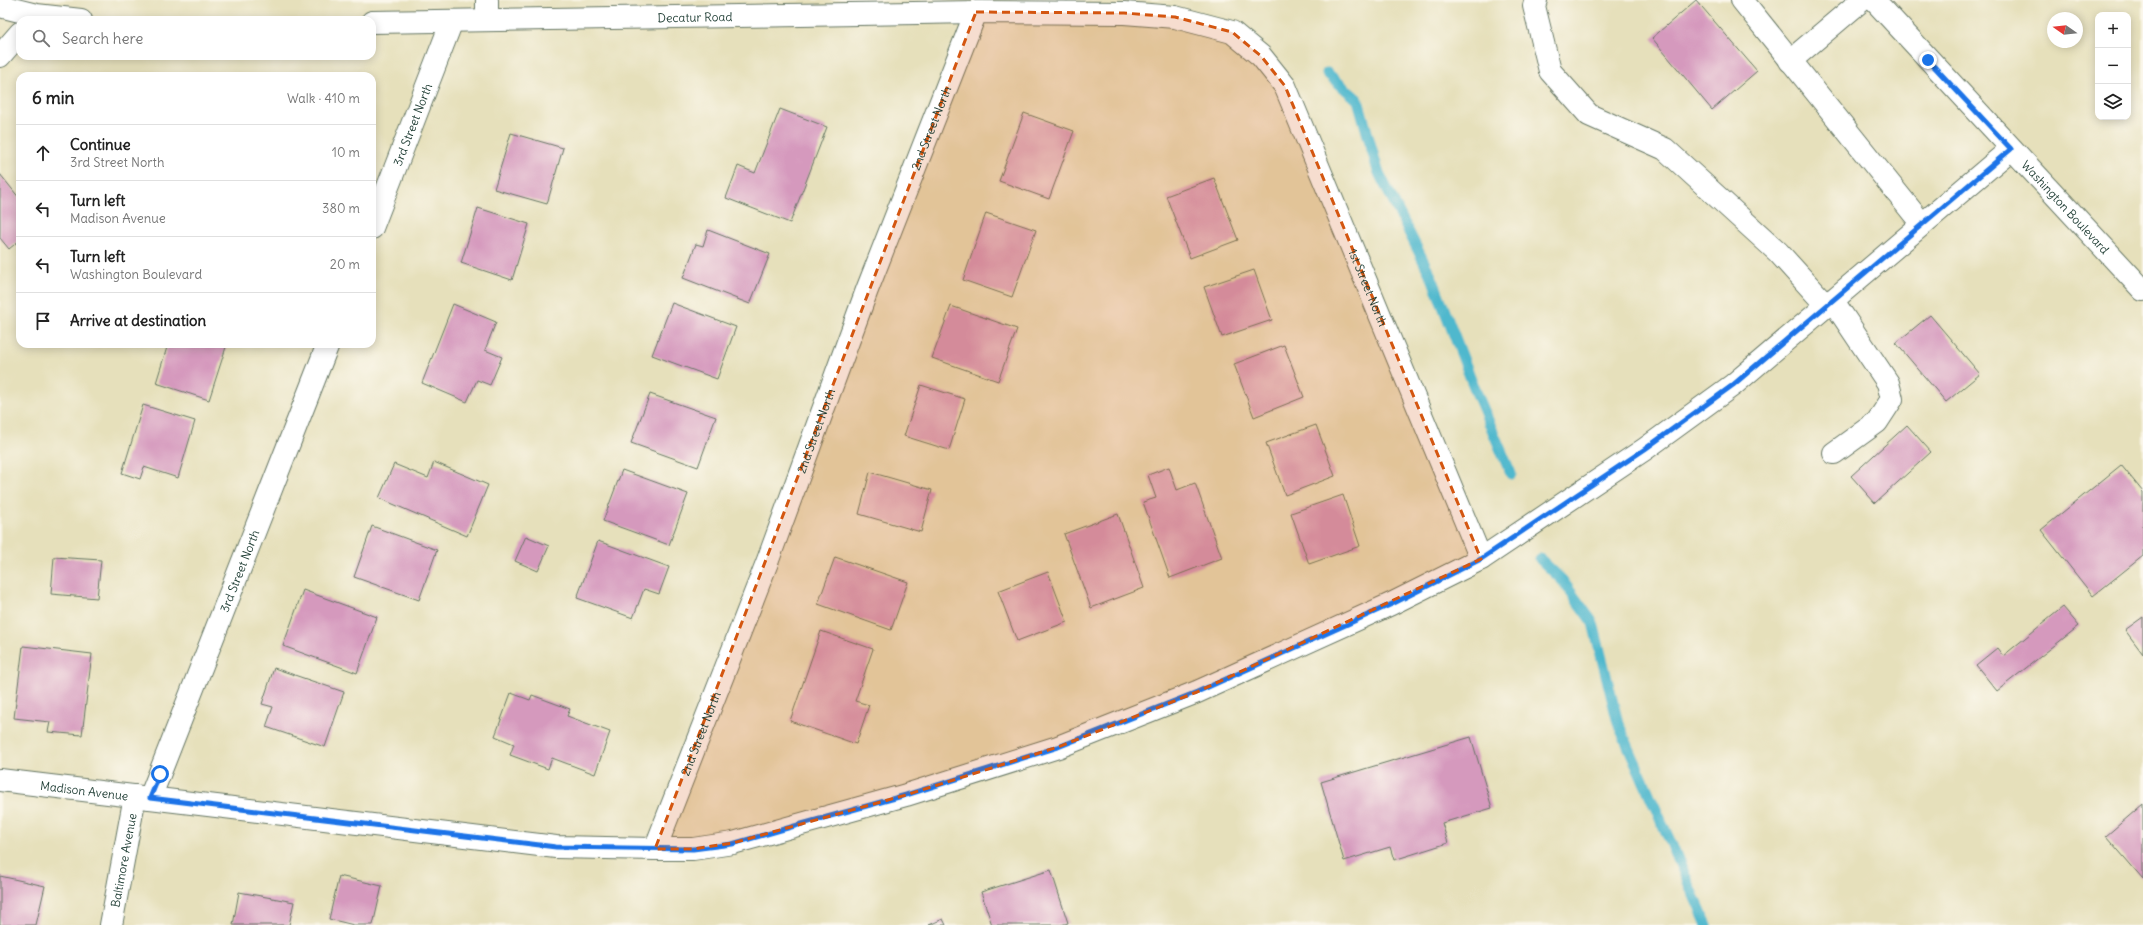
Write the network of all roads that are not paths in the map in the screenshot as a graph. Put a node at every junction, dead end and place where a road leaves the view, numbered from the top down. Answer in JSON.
{"nodes":[{"id":1,"x":1536,"y":0,"type":"edge"},
{"id":2,"x":1742,"y":0,"type":"edge"},
{"id":3,"x":1862,"y":0,"type":"edge"},
{"id":4,"x":1874,"y":0,"type":"edge"},
{"id":5,"x":0,"y":6,"type":"edge"},
{"id":6,"x":487,"y":10,"type":"edge"},
{"id":7,"x":976,"y":12,"type":"junction"},
{"id":8,"x":30,"y":16,"type":"edge"},
{"id":9,"x":452,"y":21,"type":"junction"},
{"id":10,"x":376,"y":22,"type":"edge"},
{"id":11,"x":1232,"y":32,"type":"joint"},
{"id":12,"x":16,"y":38,"type":"edge"},
{"id":13,"x":0,"y":56,"type":"edge"},
{"id":14,"x":1790,"y":61,"type":"junction"},
{"id":15,"x":2011,"y":149,"type":"junction"},
{"id":16,"x":376,"y":218,"type":"edge"},
{"id":17,"x":1922,"y":224,"type":"junction"},
{"id":18,"x":2143,"y":290,"type":"edge"},
{"id":19,"x":1830,"y":304,"type":"junction"},
{"id":20,"x":326,"y":348,"type":"edge"},
{"id":21,"x":1834,"y":453,"type":"dead end"},
{"id":22,"x":1481,"y":559,"type":"junction"},
{"id":23,"x":0,"y":780,"type":"edge"},
{"id":24,"x":142,"y":797,"type":"junction"},
{"id":25,"x":655,"y":849,"type":"junction"},
{"id":26,"x":111,"y":925,"type":"edge"}],
"edges":[{"from":1,"to":19,"type":"street"},
{"from":2,"to":14,"type":"street"},
{"from":3,"to":14,"type":"street"},
{"from":4,"to":15,"type":"street","name":"Washington Boulevard"},
{"from":5,"to":8,"type":"street"},
{"from":6,"to":7,"type":"street","name":"Decatur Road"},
{"from":6,"to":9,"type":"street","name":"Decatur Road"},
{"from":7,"to":11,"type":"street","name":"Decatur Road"},
{"from":7,"to":25,"type":"street","name":"2nd Street North"},
{"from":9,"to":10,"type":"street","name":"Decatur Road"},
{"from":9,"to":16,"type":"street","name":"3rd Street North"},
{"from":11,"to":22,"type":"street","name":"1st Street North"},
{"from":12,"to":13,"type":"street"},
{"from":14,"to":17,"type":"street"},
{"from":15,"to":17,"type":"street","name":"Madison Avenue"},
{"from":15,"to":18,"type":"street","name":"Washington Boulevard"},
{"from":17,"to":19,"type":"street","name":"Madison Avenue"},
{"from":19,"to":21,"type":"street"},
{"from":19,"to":22,"type":"street","name":"Madison Avenue"},
{"from":20,"to":24,"type":"street","name":"3rd Street North"},
{"from":22,"to":25,"type":"street","name":"Madison Avenue"},
{"from":23,"to":24,"type":"street","name":"Madison Avenue"},
{"from":24,"to":25,"type":"street","name":"Madison Avenue"},
{"from":24,"to":26,"type":"street","name":"Baltimore Avenue"}]}
